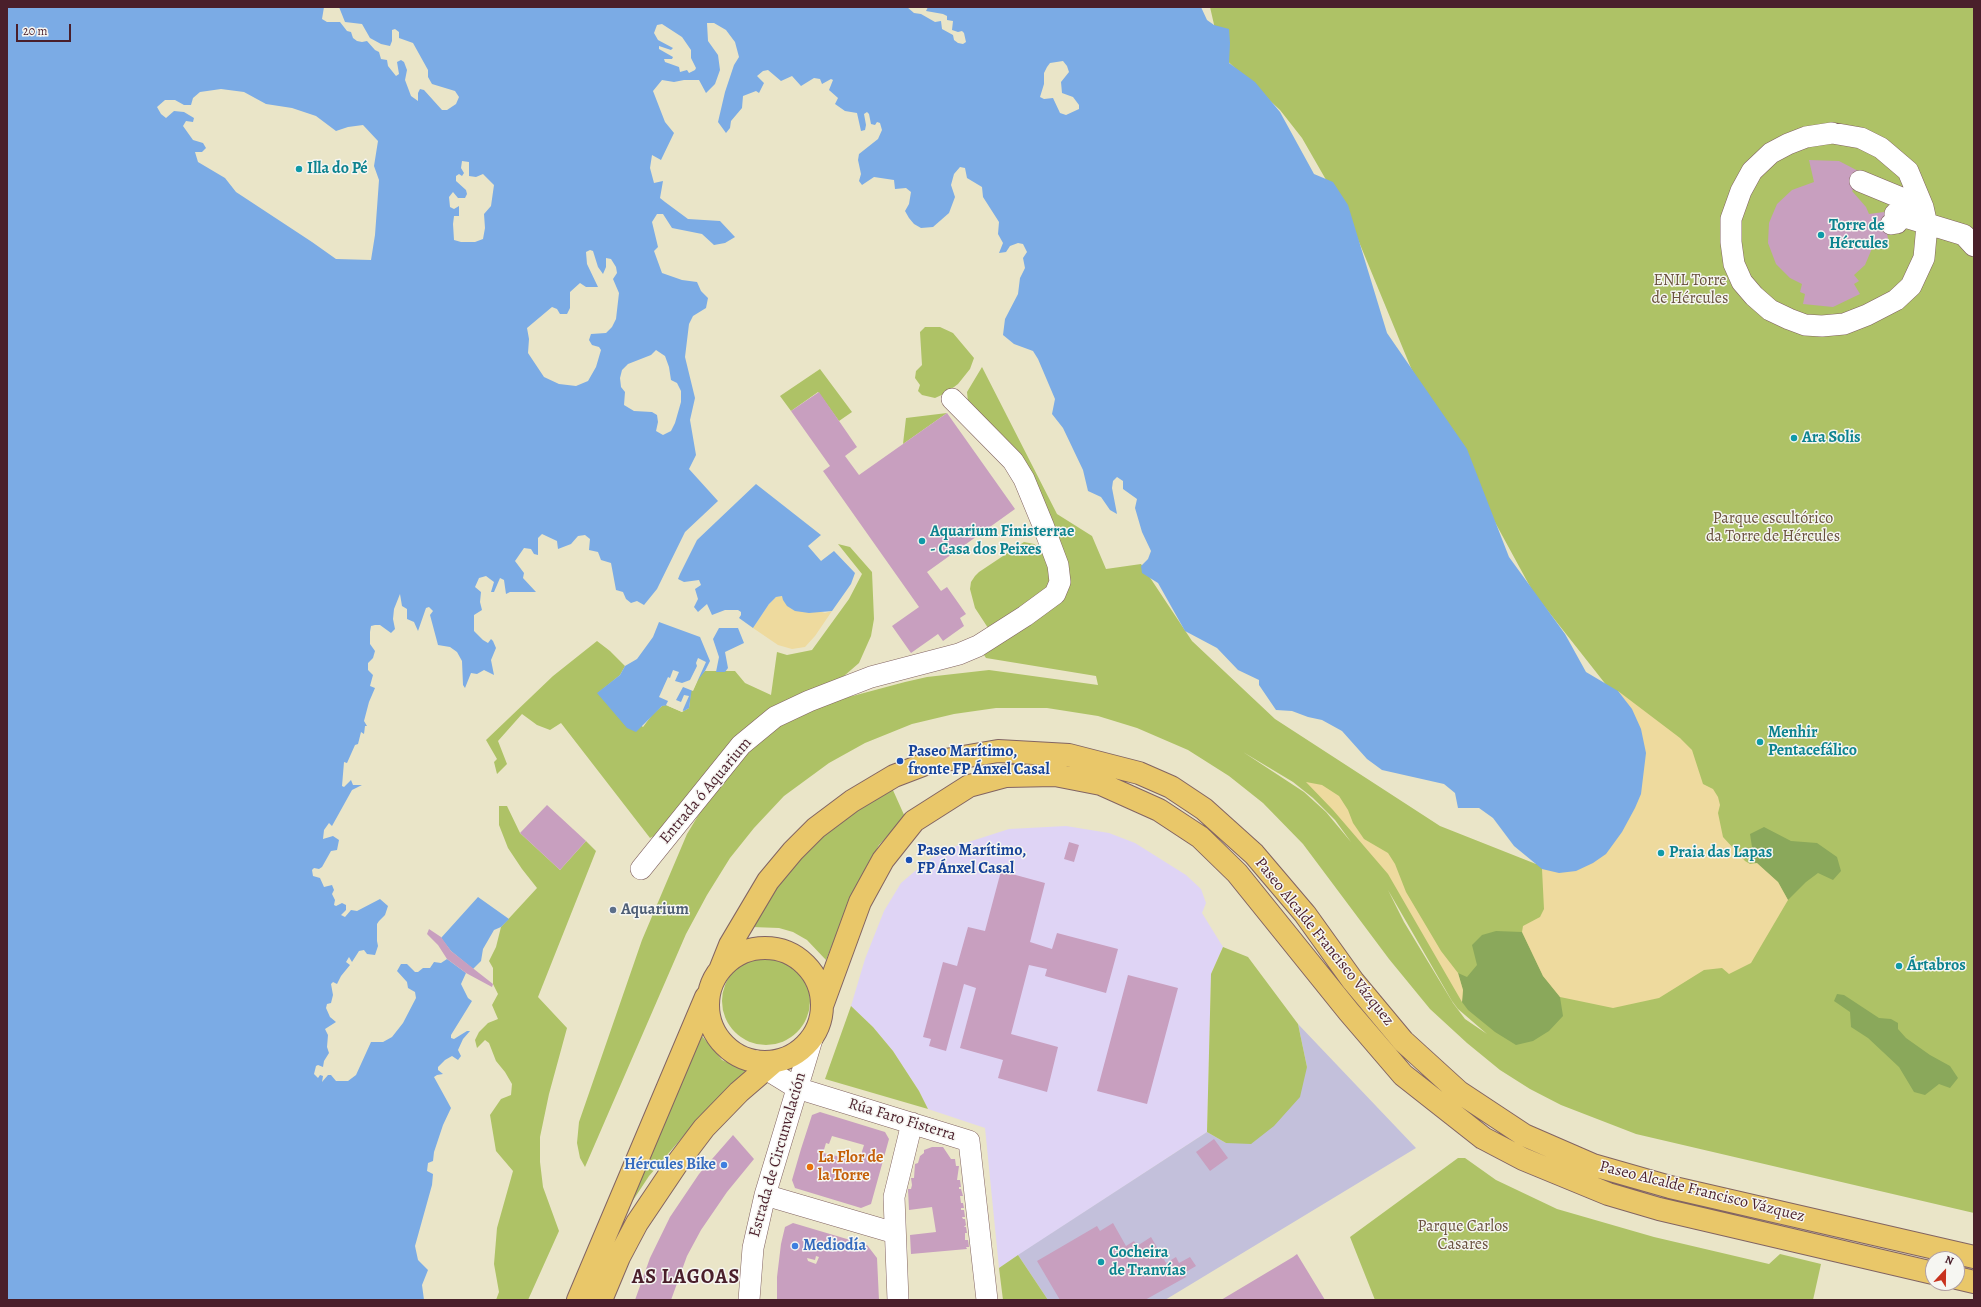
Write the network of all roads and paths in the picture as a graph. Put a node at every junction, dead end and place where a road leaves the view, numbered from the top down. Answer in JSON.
{"nodes":[{"id":1,"x":1925,"y":216,"type":"junction"},
{"id":2,"x":1974,"y":246,"type":"edge"},
{"id":3,"x":952,"y":399,"type":"dead end"},
{"id":4,"x":641,"y":870,"type":"dead end"},
{"id":5,"x":716,"y":977,"type":"junction"},
{"id":6,"x":822,"y":1006,"type":"junction"},
{"id":7,"x":813,"y":1036,"type":"junction"},
{"id":8,"x":766,"y":1064,"type":"junction"},
{"id":9,"x":797,"y":1088,"type":"junction"},
{"id":10,"x":912,"y":1123,"type":"junction"},
{"id":11,"x":765,"y":1195,"type":"junction"},
{"id":12,"x":895,"y":1234,"type":"junction"},
{"id":13,"x":619,"y":1257,"type":"junction"},
{"id":14,"x":1974,"y":1257,"type":"edge"},
{"id":15,"x":1925,"y":1271,"type":"edge"},
{"id":16,"x":578,"y":1300,"type":"edge"},
{"id":17,"x":601,"y":1300,"type":"edge"},
{"id":18,"x":612,"y":1300,"type":"edge"},
{"id":19,"x":749,"y":1300,"type":"edge"},
{"id":20,"x":898,"y":1300,"type":"edge"},
{"id":21,"x":986,"y":1300,"type":"edge"}],
"edges":[{"from":1,"to":1,"type":"street"},
{"from":1,"to":1,"type":"street"},
{"from":1,"to":2,"type":"street"},
{"from":3,"to":4,"type":"street","name":"Entrada ó Aquarium"},
{"from":5,"to":6,"type":"main road"},
{"from":5,"to":8,"type":"main road"},
{"from":5,"to":14,"type":"main road","name":"Paseo Alcalde Francisco Vázquez"},
{"from":5,"to":16,"type":"main road","name":"Paseo Alcalde Francisco Vázquez"},
{"from":6,"to":7,"type":"main road"},
{"from":6,"to":15,"type":"main road","name":"Paseo Alcalde Francisco Vázquez"},
{"from":7,"to":8,"type":"main road"},
{"from":7,"to":9,"type":"street","name":"Estrada de Circunvalación"},
{"from":8,"to":9,"type":"street","name":"Rúa Faro Fisterra"},
{"from":8,"to":13,"type":"main road"},
{"from":9,"to":10,"type":"street","name":"Rúa Faro Fisterra"},
{"from":9,"to":11,"type":"street","name":"Estrada de Circunvalación"},
{"from":10,"to":12,"type":"street"},
{"from":10,"to":21,"type":"street","name":"Rúa Faro Fisterra"},
{"from":11,"to":12,"type":"street"},
{"from":11,"to":19,"type":"street","name":"Estrada de Circunvalación"},
{"from":12,"to":20,"type":"street"},
{"from":13,"to":17,"type":"main road"},
{"from":13,"to":18,"type":"street"}]}
